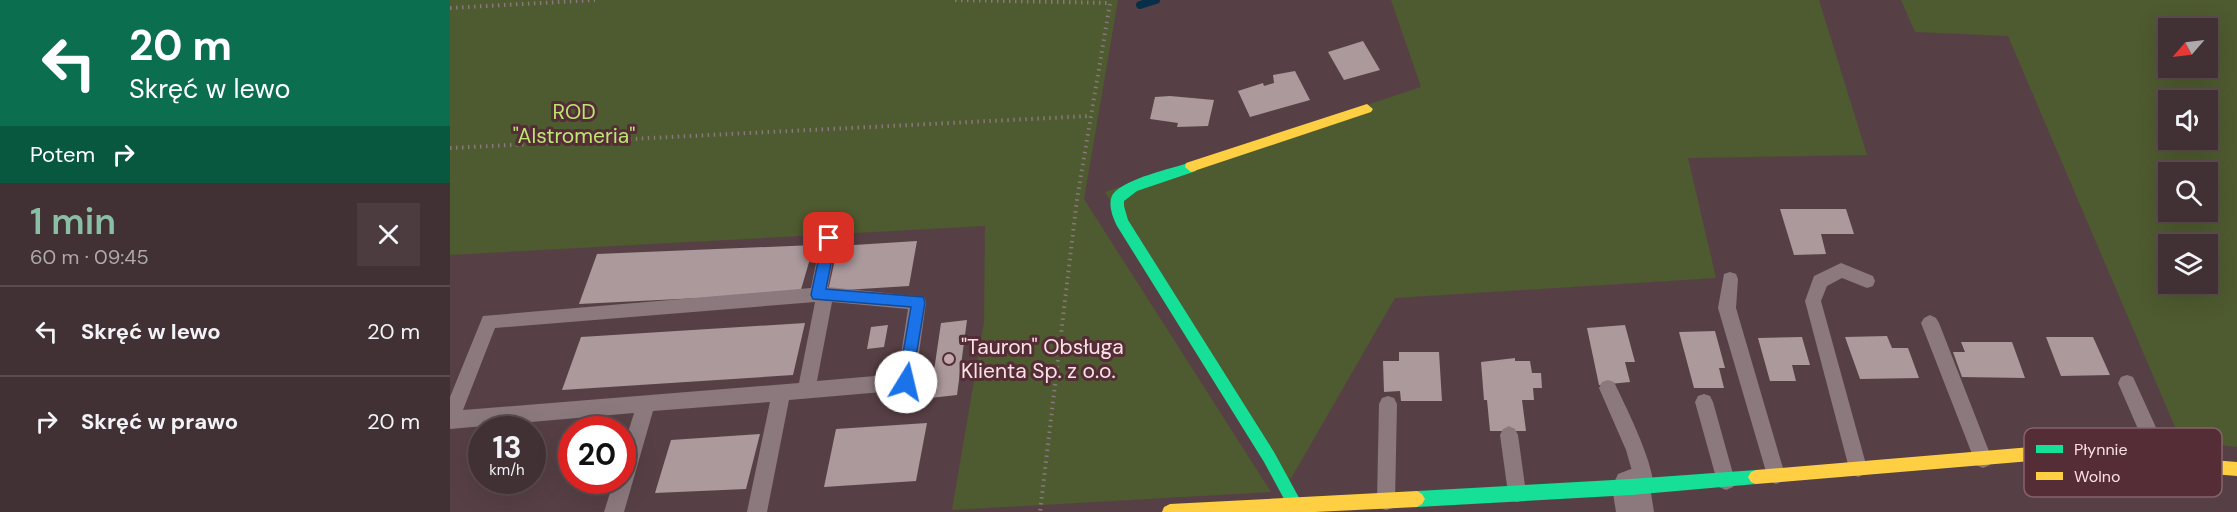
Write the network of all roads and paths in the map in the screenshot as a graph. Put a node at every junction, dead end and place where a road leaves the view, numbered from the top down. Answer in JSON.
{"nodes":[{"id":1,"x":595,"y":0,"type":"edge"},
{"id":2,"x":955,"y":0,"type":"edge"},
{"id":3,"x":450,"y":8,"type":"edge"},
{"id":4,"x":1367,"y":109,"type":"dead end"},
{"id":5,"x":1090,"y":116,"type":"junction"},
{"id":6,"x":450,"y":148,"type":"edge"},
{"id":7,"x":829,"y":238,"type":"dead end"},
{"id":8,"x":1730,"y":279,"type":"dead end"},
{"id":9,"x":1867,"y":281,"type":"dead end"},
{"id":10,"x":821,"y":295,"type":"junction"},
{"id":11,"x":1930,"y":322,"type":"dead end"},
{"id":12,"x":2127,"y":383,"type":"dead end"},
{"id":13,"x":1608,"y":388,"type":"dead end"},
{"id":14,"x":806,"y":391,"type":"junction"},
{"id":15,"x":781,"y":393,"type":"junction"},
{"id":16,"x":1704,"y":402,"type":"dead end"},
{"id":17,"x":646,"y":404,"type":"junction"},
{"id":18,"x":1388,"y":404,"type":"dead end"},
{"id":19,"x":450,"y":420,"type":"edge"},
{"id":20,"x":2147,"y":428,"type":"edge"},
{"id":21,"x":1509,"y":435,"type":"dead end"},
{"id":22,"x":2024,"y":455,"type":"edge"},
{"id":23,"x":1983,"y":459,"type":"junction"},
{"id":24,"x":1858,"y":468,"type":"junction"},
{"id":25,"x":2222,"y":468,"type":"edge"},
{"id":26,"x":2237,"y":469,"type":"edge"},
{"id":27,"x":1776,"y":475,"type":"junction"},
{"id":28,"x":1726,"y":481,"type":"junction"},
{"id":29,"x":1637,"y":495,"type":"edge"},
{"id":30,"x":1509,"y":500,"type":"edge"},
{"id":31,"x":1386,"y":501,"type":"junction"},
{"id":32,"x":1295,"y":505,"type":"junction"},
{"id":33,"x":1241,"y":510,"type":"edge"},
{"id":34,"x":614,"y":512,"type":"edge"},
{"id":35,"x":757,"y":512,"type":"edge"},
{"id":36,"x":1040,"y":512,"type":"edge"},
{"id":37,"x":1170,"y":512,"type":"edge"}],
"edges":[{"from":1,"to":3,"type":"path"},
{"from":2,"to":5,"type":"path"},
{"from":4,"to":32,"type":"street"},
{"from":5,"to":6,"type":"path"},
{"from":5,"to":36,"type":"path"},
{"from":7,"to":10,"type":"lane"},
{"from":8,"to":27,"type":"lane"},
{"from":9,"to":24,"type":"lane"},
{"from":10,"to":14,"type":"lane"},
{"from":10,"to":14,"type":"lane"},
{"from":10,"to":19,"type":"lane"},
{"from":11,"to":23,"type":"lane"},
{"from":12,"to":20,"type":"lane"},
{"from":13,"to":29,"type":"lane"},
{"from":14,"to":15,"type":"lane"},
{"from":15,"to":17,"type":"lane"},
{"from":15,"to":35,"type":"lane"},
{"from":16,"to":28,"type":"lane"},
{"from":17,"to":19,"type":"lane"},
{"from":17,"to":34,"type":"lane"},
{"from":18,"to":31,"type":"lane"},
{"from":21,"to":30,"type":"lane"},
{"from":22,"to":23,"type":"street"},
{"from":23,"to":24,"type":"street"},
{"from":24,"to":27,"type":"street"},
{"from":25,"to":26,"type":"street"},
{"from":27,"to":28,"type":"street"},
{"from":28,"to":29,"type":"street"},
{"from":29,"to":30,"type":"street"},
{"from":30,"to":31,"type":"street"},
{"from":31,"to":32,"type":"street"},
{"from":32,"to":33,"type":"street"},
{"from":33,"to":37,"type":"street"}]}
